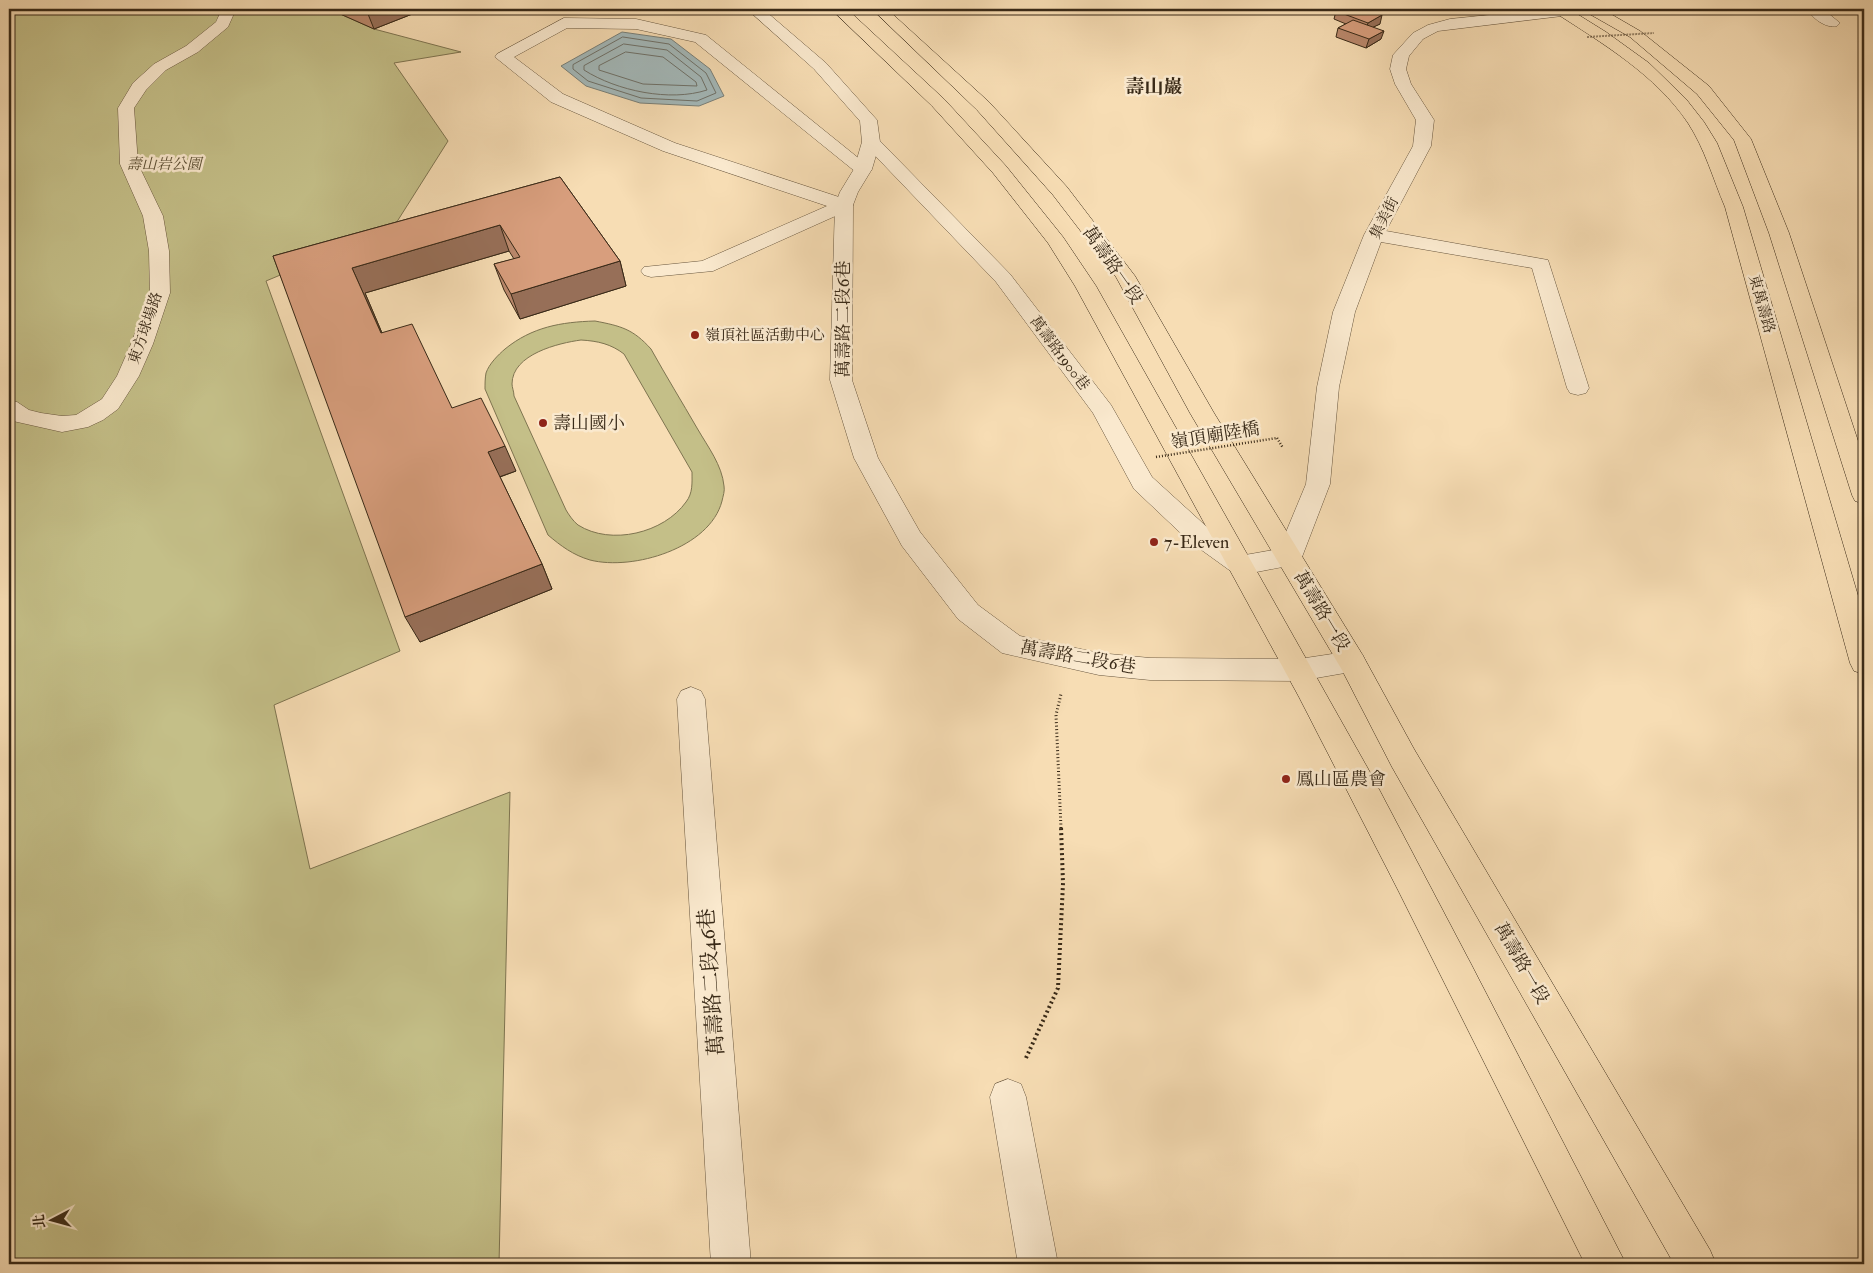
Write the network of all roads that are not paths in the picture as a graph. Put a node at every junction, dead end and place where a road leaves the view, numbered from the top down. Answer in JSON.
{"nodes":[{"id":1,"x":229,"y":9,"type":"edge"},
{"id":2,"x":754,"y":9,"type":"edge"},
{"id":3,"x":838,"y":9,"type":"edge"},
{"id":4,"x":879,"y":9,"type":"edge"},
{"id":5,"x":1586,"y":9,"type":"edge"},
{"id":6,"x":1591,"y":9,"type":"edge"},
{"id":7,"x":1814,"y":9,"type":"edge"},
{"id":8,"x":1561,"y":10,"type":"edge"},
{"id":9,"x":1429,"y":12,"type":"dead end"},
{"id":10,"x":1832,"y":23,"type":"dead end"},
{"id":11,"x":1450,"y":24,"type":"junction"},
{"id":12,"x":871,"y":142,"type":"junction"},
{"id":13,"x":863,"y":169,"type":"junction"},
{"id":14,"x":844,"y":205,"type":"junction"},
{"id":15,"x":1374,"y":235,"type":"junction"},
{"id":16,"x":651,"y":272,"type":"dead end"},
{"id":17,"x":1578,"y":388,"type":"dead end"},
{"id":18,"x":9,"y":407,"type":"edge"},
{"id":19,"x":1864,"y":496,"type":"edge"},
{"id":20,"x":1289,"y":557,"type":"junction"},
{"id":21,"x":1242,"y":565,"type":"junction"},
{"id":22,"x":1352,"y":662,"type":"junction"},
{"id":23,"x":1864,"y":663,"type":"edge"},
{"id":24,"x":1299,"y":670,"type":"junction"},
{"id":25,"x":691,"y":699,"type":"dead end"},
{"id":26,"x":1008,"y":1097,"type":"road end"},
{"id":27,"x":731,"y":1264,"type":"edge"},
{"id":28,"x":1038,"y":1264,"type":"edge"},
{"id":29,"x":1606,"y":1264,"type":"edge"},
{"id":30,"x":1696,"y":1264,"type":"edge"}],
"edges":[{"from":1,"to":18,"type":"street","name":"東方球場路"},
{"from":2,"to":12,"type":"street","name":"萬壽路二段6巷"},
{"from":3,"to":21,"type":"main road","name":"萬壽路一段"},
{"from":4,"to":20,"type":"main road","name":"萬壽路一段"},
{"from":5,"to":8,"type":"street","name":"集美街"},
{"from":6,"to":19,"type":"main road"},
{"from":7,"to":10,"type":"street"},
{"from":8,"to":11,"type":"street","name":"集美街"},
{"from":8,"to":23,"type":"main road","name":"東萬壽路"},
{"from":9,"to":11,"type":"street"},
{"from":11,"to":15,"type":"street","name":"集美街"},
{"from":12,"to":13,"type":"street","name":"萬壽路二段6巷"},
{"from":12,"to":21,"type":"street","name":"萬壽路1900巷"},
{"from":13,"to":14,"type":"street","name":"萬壽路二段6巷"},
{"from":13,"to":14,"type":"street"},
{"from":14,"to":16,"type":"street"},
{"from":14,"to":24,"type":"street","name":"萬壽路二段6巷"},
{"from":15,"to":17,"type":"street"},
{"from":15,"to":20,"type":"street","name":"集美街"},
{"from":20,"to":21,"type":"street"},
{"from":20,"to":22,"type":"main road","name":"萬壽路一段"},
{"from":21,"to":24,"type":"main road","name":"萬壽路一段"},
{"from":22,"to":24,"type":"street","name":"萬壽路二段6巷"},
{"from":22,"to":30,"type":"main road","name":"萬壽路一段"},
{"from":24,"to":29,"type":"main road","name":"萬壽路一段"},
{"from":25,"to":27,"type":"street","name":"萬壽路二段46巷"},
{"from":26,"to":28,"type":"street"}]}
